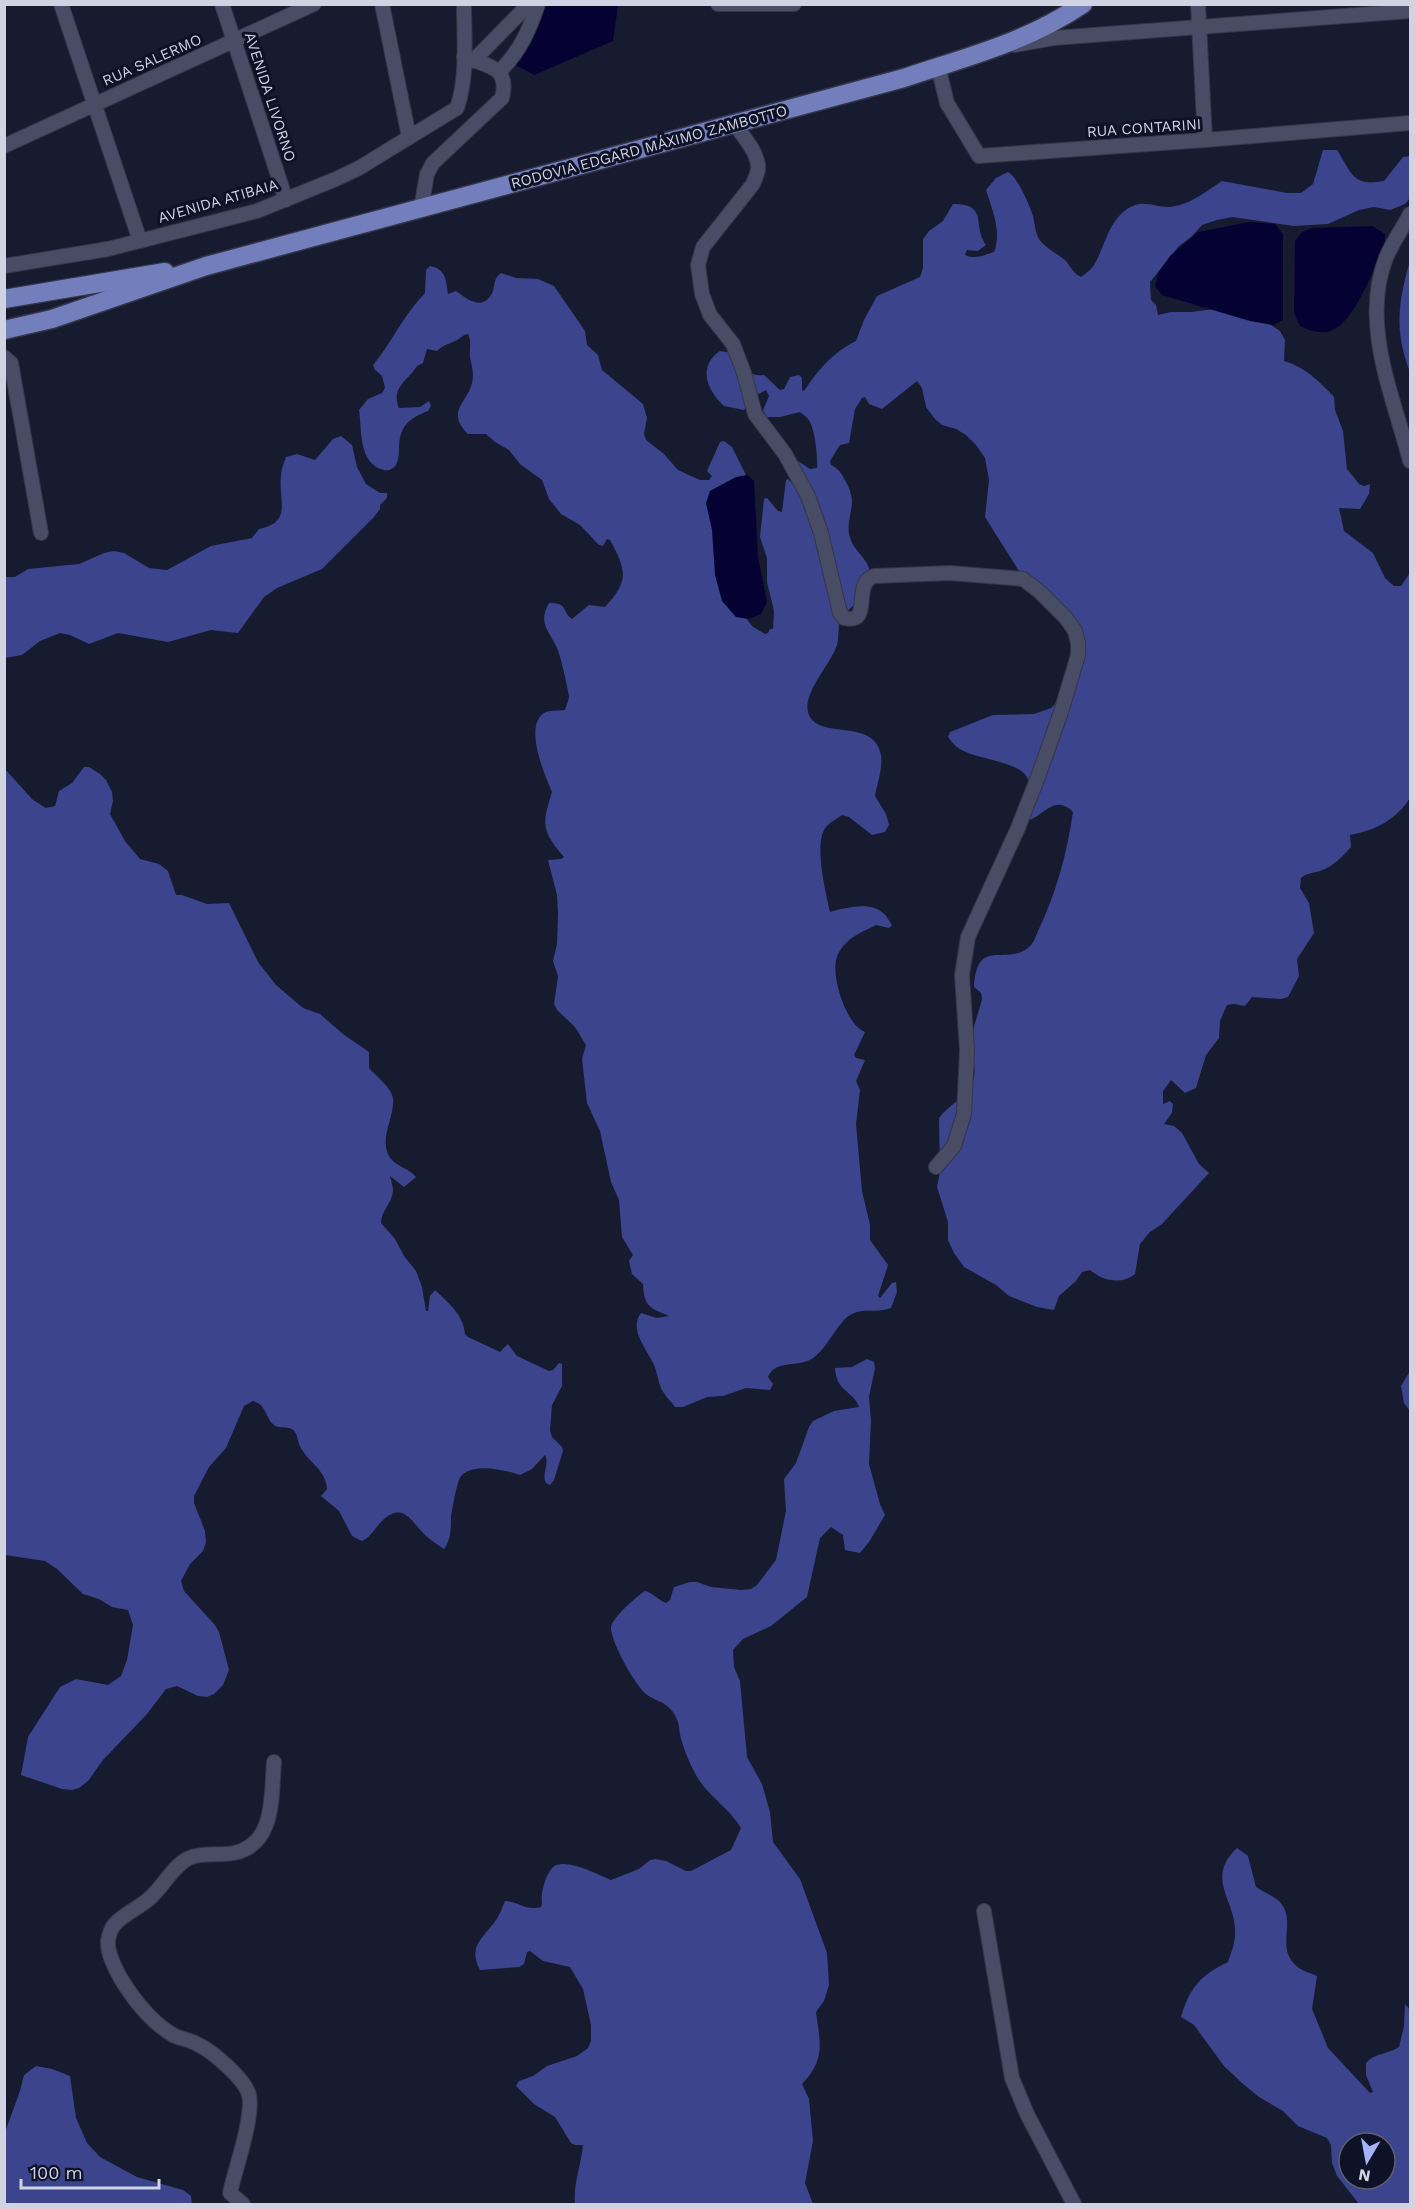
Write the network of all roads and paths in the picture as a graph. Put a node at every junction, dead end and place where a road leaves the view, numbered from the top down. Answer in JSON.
{"nodes":[{"id":1,"x":61,"y":4,"type":"edge"},
{"id":2,"x":222,"y":4,"type":"edge"},
{"id":3,"x":314,"y":4,"type":"edge"},
{"id":4,"x":382,"y":4,"type":"edge"},
{"id":5,"x":464,"y":4,"type":"edge"},
{"id":6,"x":529,"y":4,"type":"edge"},
{"id":7,"x":538,"y":4,"type":"edge"},
{"id":8,"x":794,"y":4,"type":"edge"},
{"id":9,"x":1083,"y":4,"type":"edge"},
{"id":10,"x":1198,"y":4,"type":"edge"},
{"id":11,"x":719,"y":5,"type":"edge"},
{"id":12,"x":1410,"y":11,"type":"edge"},
{"id":13,"x":1199,"y":26,"type":"junction"},
{"id":14,"x":235,"y":41,"type":"junction"},
{"id":15,"x":999,"y":48,"type":"junction"},
{"id":16,"x":469,"y":59,"type":"junction"},
{"id":17,"x":938,"y":66,"type":"junction"},
{"id":18,"x":500,"y":71,"type":"junction"},
{"id":19,"x":95,"y":104,"type":"junction"},
{"id":20,"x":734,"y":123,"type":"junction"},
{"id":21,"x":1410,"y":123,"type":"edge"},
{"id":22,"x":409,"y":137,"type":"junction"},
{"id":23,"x":1206,"y":140,"type":"junction"},
{"id":24,"x":4,"y":146,"type":"edge"},
{"id":25,"x":286,"y":200,"type":"junction"},
{"id":26,"x":421,"y":209,"type":"junction"},
{"id":27,"x":1410,"y":214,"type":"edge"},
{"id":28,"x":140,"y":241,"type":"junction"},
{"id":29,"x":4,"y":266,"type":"edge"},
{"id":30,"x":206,"y":267,"type":"junction"},
{"id":31,"x":10,"y":298,"type":"edge"},
{"id":32,"x":13,"y":329,"type":"edge"},
{"id":33,"x":4,"y":357,"type":"edge"},
{"id":34,"x":1410,"y":461,"type":"edge"},
{"id":35,"x":41,"y":533,"type":"dead end"},
{"id":36,"x":936,"y":1167,"type":"dead end"},
{"id":37,"x":274,"y":1762,"type":"dead end"},
{"id":38,"x":984,"y":1911,"type":"dead end"},
{"id":39,"x":243,"y":2205,"type":"edge"},
{"id":40,"x":1074,"y":2205,"type":"edge"}],
"edges":[{"from":1,"to":19,"type":"street"},
{"from":2,"to":14,"type":"street","name":"AVENIDA LIVORNO"},
{"from":3,"to":14,"type":"street","name":"RUA SALERMO"},
{"from":4,"to":22,"type":"street"},
{"from":5,"to":16,"type":"street"},
{"from":6,"to":16,"type":"street"},
{"from":7,"to":18,"type":"street"},
{"from":8,"to":11,"type":"street"},
{"from":9,"to":15,"type":"main road","name":"RODOVIA EDGARD MÁXIMO ZAMBOTTO"},
{"from":10,"to":13,"type":"street"},
{"from":12,"to":13,"type":"street"},
{"from":13,"to":15,"type":"street"},
{"from":13,"to":23,"type":"street"},
{"from":14,"to":19,"type":"street","name":"RUA SALERMO"},
{"from":14,"to":25,"type":"street","name":"AVENIDA LIVORNO"},
{"from":15,"to":17,"type":"main road","name":"RODOVIA EDGARD MÁXIMO ZAMBOTTO"},
{"from":16,"to":18,"type":"street"},
{"from":16,"to":22,"type":"street","name":"AVENIDA ATIBAIA"},
{"from":17,"to":20,"type":"main road","name":"RODOVIA EDGARD MÁXIMO ZAMBOTTO"},
{"from":17,"to":23,"type":"street","name":"RUA CONTARINI"},
{"from":18,"to":26,"type":"street"},
{"from":19,"to":24,"type":"street","name":"RUA SALERMO"},
{"from":19,"to":28,"type":"street"},
{"from":20,"to":26,"type":"main road","name":"RODOVIA EDGARD MÁXIMO ZAMBOTTO"},
{"from":20,"to":36,"type":"street"},
{"from":21,"to":23,"type":"street","name":"RUA CONTARINI"},
{"from":22,"to":25,"type":"street","name":"AVENIDA ATIBAIA"},
{"from":25,"to":28,"type":"street","name":"AVENIDA ATIBAIA"},
{"from":26,"to":30,"type":"main road","name":"RODOVIA EDGARD MÁXIMO ZAMBOTTO"},
{"from":27,"to":34,"type":"street"},
{"from":28,"to":29,"type":"street","name":"AVENIDA ATIBAIA"},
{"from":30,"to":31,"type":"main road","name":"RODOVIA EDGARD MÁXIMO ZAMBOTTO"},
{"from":30,"to":32,"type":"main road","name":"RODOVIA EDGARD MÁXIMO ZAMBOTTO"},
{"from":31,"to":32,"type":"main road"},
{"from":33,"to":35,"type":"street"},
{"from":37,"to":39,"type":"street"},
{"from":38,"to":40,"type":"street"}]}
